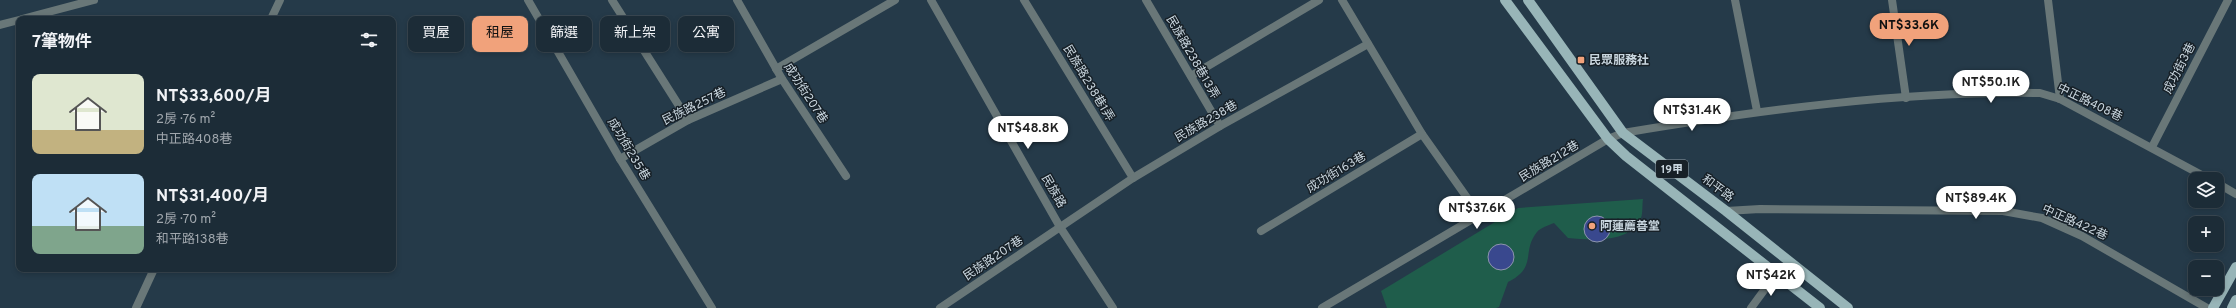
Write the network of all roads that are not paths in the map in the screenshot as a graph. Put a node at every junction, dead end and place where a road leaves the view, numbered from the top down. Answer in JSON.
{"nodes":[{"id":1,"x":94,"y":0,"type":"edge"},
{"id":2,"x":280,"y":0,"type":"edge"},
{"id":3,"x":528,"y":0,"type":"edge"},
{"id":4,"x":612,"y":0,"type":"edge"},
{"id":5,"x":737,"y":0,"type":"edge"},
{"id":6,"x":894,"y":0,"type":"edge"},
{"id":7,"x":931,"y":0,"type":"edge"},
{"id":8,"x":1024,"y":0,"type":"edge"},
{"id":9,"x":1146,"y":0,"type":"edge"},
{"id":10,"x":1319,"y":0,"type":"edge"},
{"id":11,"x":1342,"y":0,"type":"edge"},
{"id":12,"x":1505,"y":0,"type":"edge"},
{"id":13,"x":1528,"y":0,"type":"edge"},
{"id":14,"x":1735,"y":0,"type":"edge"},
{"id":15,"x":1892,"y":0,"type":"edge"},
{"id":16,"x":2048,"y":0,"type":"edge"},
{"id":17,"x":2228,"y":0,"type":"edge"},
{"id":18,"x":32,"y":16,"type":"edge"},
{"id":19,"x":272,"y":16,"type":"edge"},
{"id":20,"x":16,"y":20,"type":"edge"},
{"id":21,"x":0,"y":25,"type":"edge"},
{"id":22,"x":1368,"y":44,"type":"junction"},
{"id":23,"x":776,"y":69,"type":"junction"},
{"id":24,"x":1191,"y":76,"type":"junction"},
{"id":25,"x":782,"y":79,"type":"junction"},
{"id":26,"x":1906,"y":98,"type":"junction"},
{"id":27,"x":2060,"y":99,"type":"junction"},
{"id":28,"x":1757,"y":111,"type":"junction"},
{"id":29,"x":688,"y":120,"type":"junction"},
{"id":30,"x":1220,"y":126,"type":"junction"},
{"id":31,"x":1623,"y":133,"type":"junction"},
{"id":32,"x":1422,"y":134,"type":"junction"},
{"id":33,"x":1608,"y":139,"type":"junction"},
{"id":34,"x":2152,"y":147,"type":"junction"},
{"id":35,"x":620,"y":159,"type":"junction"},
{"id":36,"x":2197,"y":172,"type":"edge"},
{"id":37,"x":846,"y":176,"type":"dead end"},
{"id":38,"x":1133,"y":178,"type":"junction"},
{"id":39,"x":2224,"y":187,"type":"edge"},
{"id":40,"x":2236,"y":194,"type":"edge"},
{"id":41,"x":1726,"y":211,"type":"junction"},
{"id":42,"x":1480,"y":216,"type":"junction"},
{"id":43,"x":1060,"y":227,"type":"junction"},
{"id":44,"x":1261,"y":231,"type":"dead end"},
{"id":45,"x":2236,"y":267,"type":"edge"},
{"id":46,"x":153,"y":272,"type":"edge"},
{"id":47,"x":1776,"y":274,"type":"junction"},
{"id":48,"x":2236,"y":300,"type":"edge"},
{"id":49,"x":136,"y":308,"type":"edge"},
{"id":50,"x":712,"y":308,"type":"edge"},
{"id":51,"x":940,"y":308,"type":"edge"},
{"id":52,"x":1113,"y":308,"type":"edge"},
{"id":53,"x":1322,"y":308,"type":"edge"},
{"id":54,"x":1751,"y":308,"type":"edge"},
{"id":55,"x":1820,"y":308,"type":"edge"},
{"id":56,"x":1848,"y":308,"type":"edge"},
{"id":57,"x":2207,"y":308,"type":"edge"},
{"id":58,"x":2213,"y":308,"type":"edge"},
{"id":59,"x":2232,"y":308,"type":"edge"}],
"edges":[{"from":1,"to":18,"type":"street"},
{"from":2,"to":19,"type":"street"},
{"from":3,"to":35,"type":"street","name":"成功街235巷"},
{"from":4,"to":29,"type":"street"},
{"from":5,"to":23,"type":"street","name":"成功街207巷"},
{"from":6,"to":23,"type":"street"},
{"from":7,"to":43,"type":"street","name":"民族路"},
{"from":8,"to":38,"type":"street","name":"民族路238巷1弄"},
{"from":9,"to":24,"type":"street","name":"民族路238巷13弄"},
{"from":10,"to":24,"type":"street"},
{"from":11,"to":22,"type":"street"},
{"from":12,"to":33,"type":"main road","number":"19甲"},
{"from":13,"to":31,"type":"main road","name":"和平路","number":"19甲"},
{"from":14,"to":28,"type":"street"},
{"from":15,"to":26,"type":"street"},
{"from":16,"to":27,"type":"street"},
{"from":17,"to":34,"type":"street","name":"成功街3巷"},
{"from":20,"to":21,"type":"street"},
{"from":22,"to":30,"type":"street","name":"民族路238巷"},
{"from":22,"to":32,"type":"street"},
{"from":23,"to":25,"type":"street","name":"成功街207巷"},
{"from":24,"to":30,"type":"street","name":"民族路238巷13弄"},
{"from":25,"to":29,"type":"street","name":"民族路257巷"},
{"from":25,"to":37,"type":"street","name":"成功街207巷"},
{"from":26,"to":27,"type":"street","name":"中正路408巷"},
{"from":26,"to":28,"type":"street","name":"中正路408巷"},
{"from":27,"to":34,"type":"street","name":"中正路408巷"},
{"from":28,"to":31,"type":"street","name":"中正路408巷"},
{"from":29,"to":35,"type":"street","name":"民族路257巷"},
{"from":30,"to":38,"type":"street","name":"民族路238巷"},
{"from":31,"to":33,"type":"street","name":"民族路212巷"},
{"from":31,"to":41,"type":"main road","name":"和平路","number":"19甲"},
{"from":32,"to":42,"type":"street"},
{"from":32,"to":44,"type":"street","name":"成功街163巷"},
{"from":33,"to":42,"type":"street","name":"民族路212巷"},
{"from":33,"to":47,"type":"main road","number":"19甲"},
{"from":34,"to":36,"type":"street","name":"中正路408巷"},
{"from":35,"to":50,"type":"street","name":"成功街235巷"},
{"from":38,"to":43,"type":"street","name":"民族路238巷"},
{"from":39,"to":40,"type":"street"},
{"from":41,"to":56,"type":"main road","name":"和平路","number":"19甲"},
{"from":41,"to":57,"type":"street","name":"中正路422巷"},
{"from":42,"to":53,"type":"street","name":"民族路212巷"},
{"from":43,"to":51,"type":"street","name":"民族路207巷"},
{"from":43,"to":52,"type":"street","name":"民族路"},
{"from":45,"to":58,"type":"main road"},
{"from":46,"to":49,"type":"street"},
{"from":47,"to":54,"type":"street"},
{"from":47,"to":55,"type":"main road","number":"19甲"},
{"from":48,"to":59,"type":"main road"}]}
